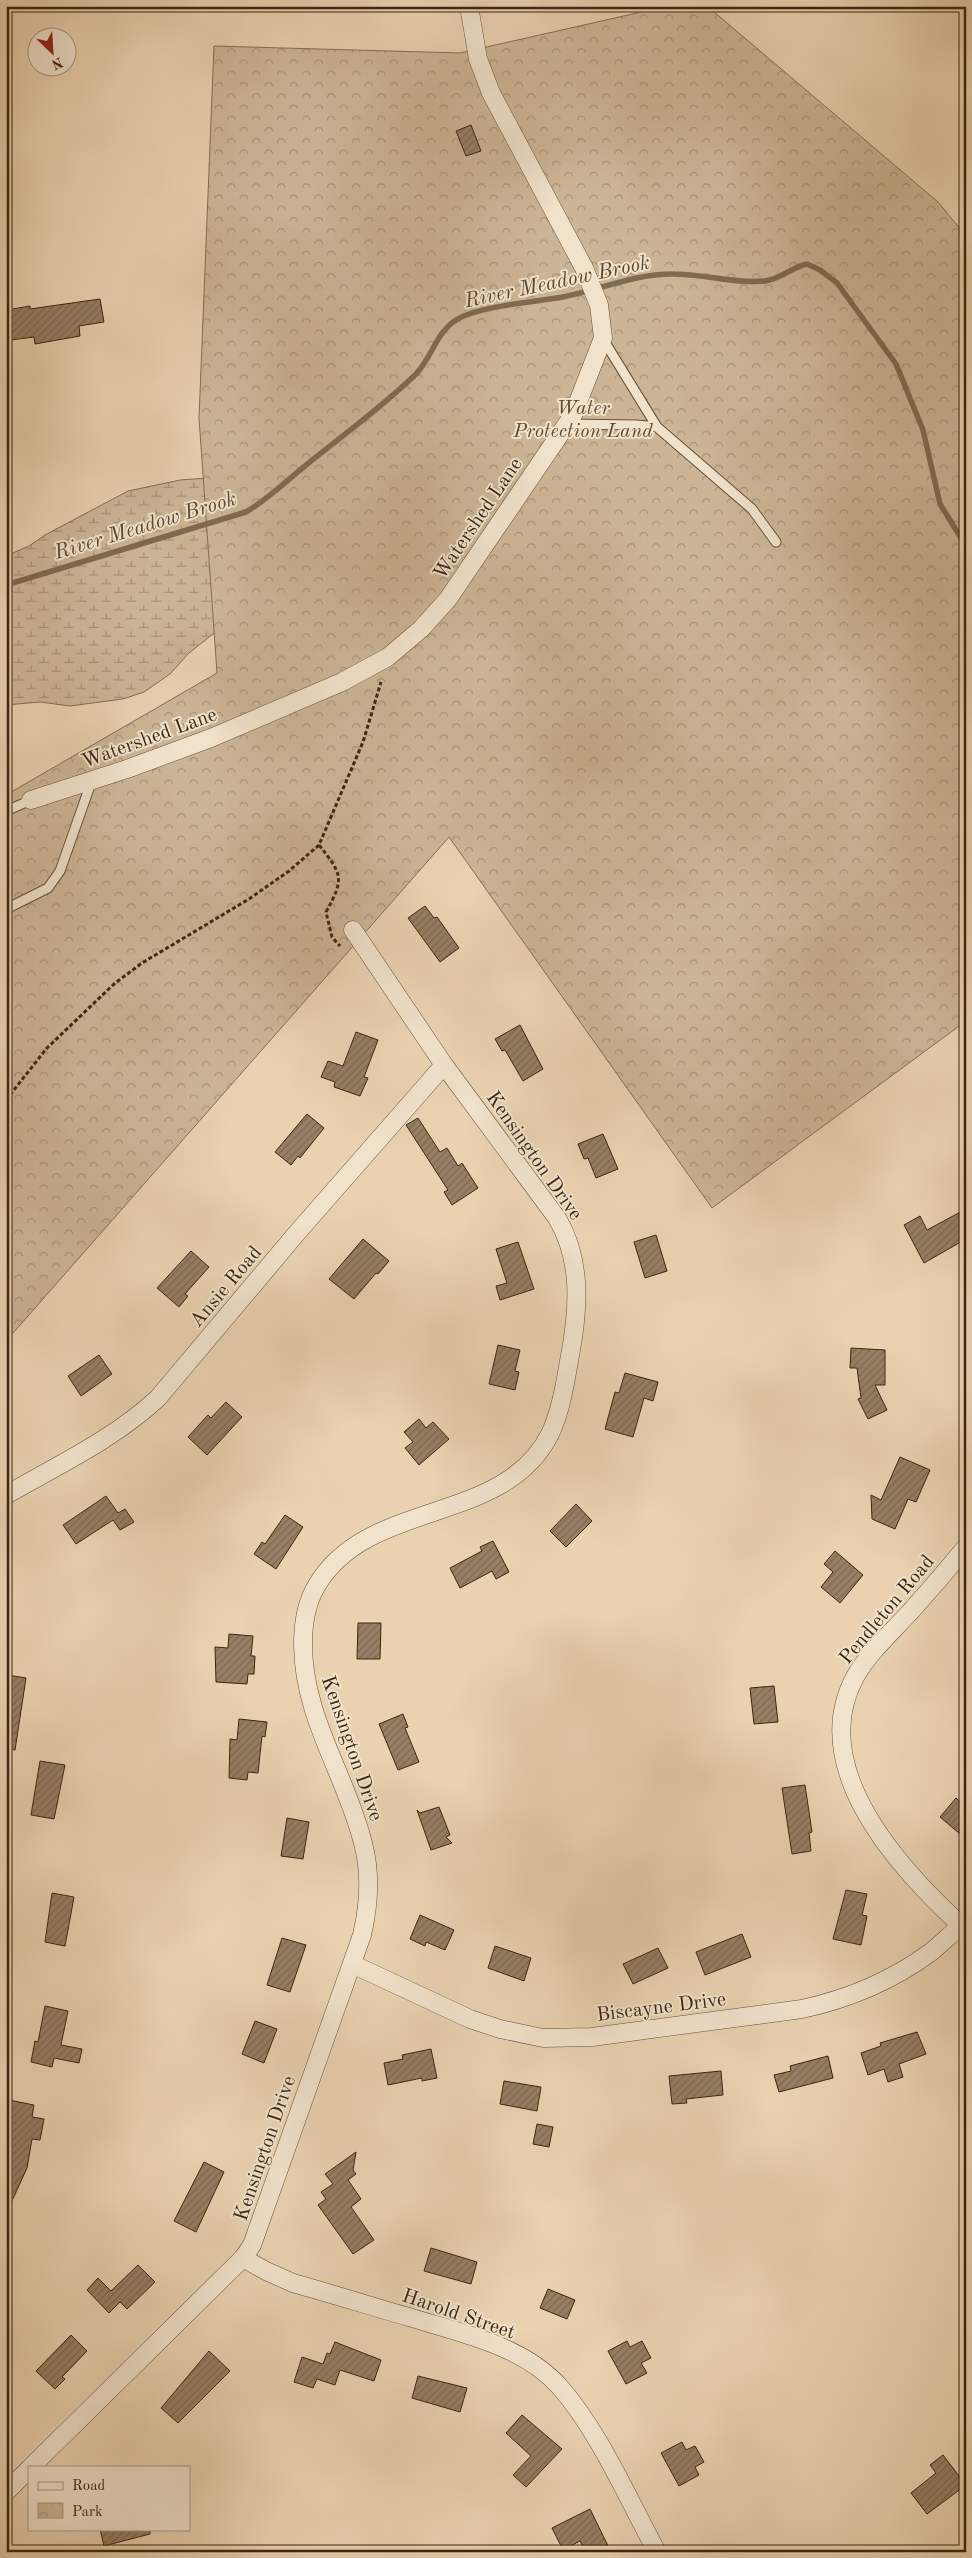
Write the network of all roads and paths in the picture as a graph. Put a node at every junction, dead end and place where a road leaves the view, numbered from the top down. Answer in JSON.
{"nodes":[{"id":1,"x":470,"y":6,"type":"edge"},
{"id":2,"x":603,"y":338,"type":"junction"},
{"id":3,"x":567,"y":424,"type":"junction"},
{"id":4,"x":657,"y":427,"type":"junction"},
{"id":5,"x":776,"y":542,"type":"dead end"},
{"id":6,"x":388,"y":657,"type":"junction"},
{"id":7,"x":92,"y":780,"type":"junction"},
{"id":8,"x":31,"y":800,"type":"joint"},
{"id":9,"x":6,"y":811,"type":"edge"},
{"id":10,"x":319,"y":845,"type":"junction"},
{"id":11,"x":6,"y":909,"type":"edge"},
{"id":12,"x":353,"y":930,"type":"dead end"},
{"id":13,"x":344,"y":950,"type":"dead end"},
{"id":14,"x":444,"y":1065,"type":"junction"},
{"id":15,"x":6,"y":1100,"type":"edge"},
{"id":16,"x":6,"y":1495,"type":"edge"},
{"id":17,"x":966,"y":1547,"type":"edge"},
{"id":18,"x":964,"y":1926,"type":"edge"},
{"id":19,"x":352,"y":1964,"type":"junction"},
{"id":20,"x":243,"y":2258,"type":"junction"},
{"id":21,"x":32,"y":2466,"type":"edge"},
{"id":22,"x":28,"y":2470,"type":"edge"},
{"id":23,"x":6,"y":2492,"type":"edge"},
{"id":24,"x":657,"y":2552,"type":"edge"}],
"edges":[{"from":1,"to":2,"type":"street","name":"Watershed Lane"},
{"from":2,"to":3,"type":"street","name":"Watershed Lane"},
{"from":2,"to":4,"type":"lane"},
{"from":3,"to":4,"type":"lane"},
{"from":3,"to":6,"type":"street","name":"Watershed Lane"},
{"from":4,"to":5,"type":"lane"},
{"from":6,"to":7,"type":"street","name":"Watershed Lane"},
{"from":6,"to":10,"type":"path"},
{"from":7,"to":8,"type":"street","name":"Watershed Lane"},
{"from":7,"to":11,"type":"lane"},
{"from":8,"to":9,"type":"lane"},
{"from":10,"to":13,"type":"path"},
{"from":10,"to":15,"type":"path"},
{"from":12,"to":14,"type":"street","name":"Kensington Drive"},
{"from":14,"to":16,"type":"street","name":"Ansie Road"},
{"from":14,"to":19,"type":"street","name":"Kensington Drive"},
{"from":17,"to":18,"type":"street","name":"Pendleton Road"},
{"from":18,"to":19,"type":"street","name":"Biscayne Drive"},
{"from":19,"to":20,"type":"street","name":"Kensington Drive"},
{"from":20,"to":21,"type":"street","name":"Kensington Drive"},
{"from":20,"to":24,"type":"street","name":"Harold Street"},
{"from":22,"to":23,"type":"street","name":"Kensington Drive"}]}
